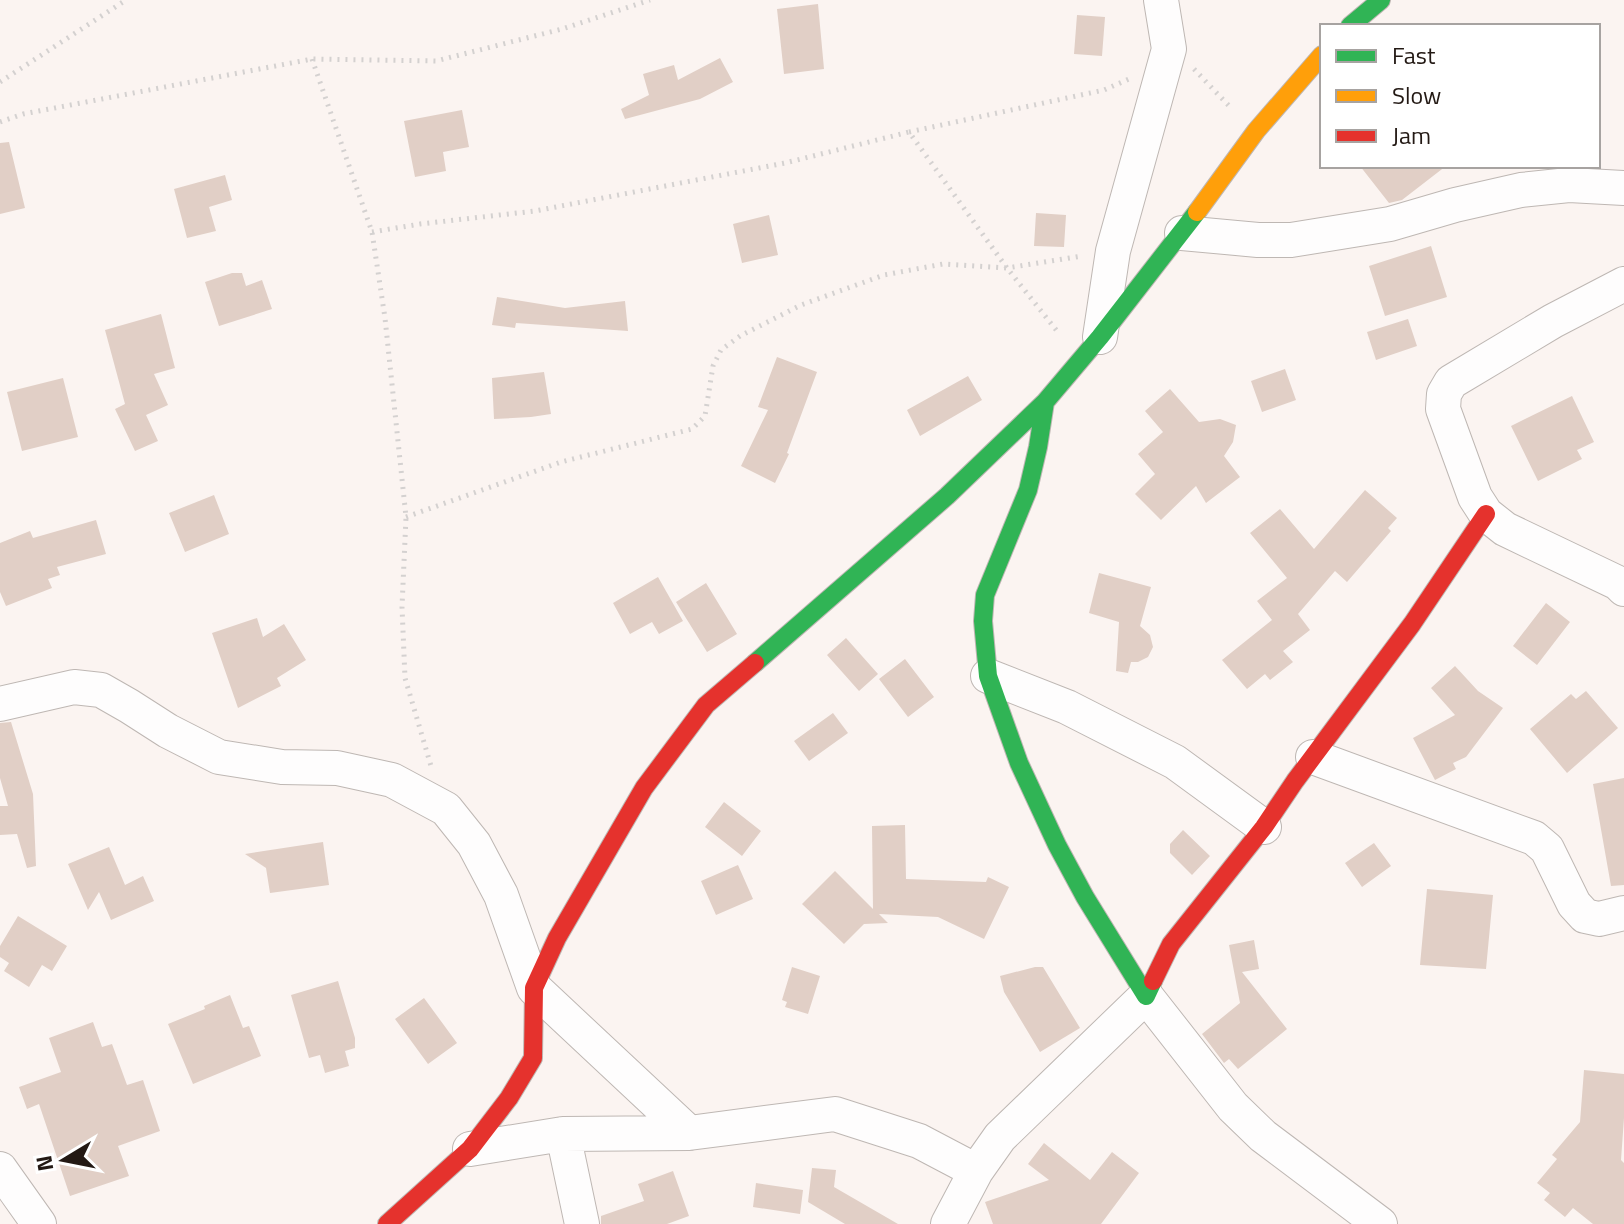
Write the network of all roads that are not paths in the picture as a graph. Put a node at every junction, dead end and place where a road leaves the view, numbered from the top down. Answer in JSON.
{"nodes":[{"id":1,"x":1161,"y":0,"type":"edge"},
{"id":2,"x":1381,"y":0,"type":"edge"},
{"id":3,"x":1352,"y":24,"type":"edge"},
{"id":4,"x":1320,"y":57,"type":"edge"},
{"id":5,"x":1624,"y":188,"type":"edge"},
{"id":6,"x":1182,"y":233,"type":"junction"},
{"id":7,"x":1624,"y":284,"type":"edge"},
{"id":8,"x":1090,"y":349,"type":"junction"},
{"id":9,"x":1045,"y":402,"type":"junction"},
{"id":10,"x":1486,"y":514,"type":"junction"},
{"id":11,"x":1624,"y":589,"type":"edge"},
{"id":12,"x":988,"y":676,"type":"junction"},
{"id":13,"x":0,"y":704,"type":"edge"},
{"id":14,"x":1313,"y":757,"type":"junction"},
{"id":15,"x":1264,"y":827,"type":"junction"},
{"id":16,"x":1624,"y":913,"type":"edge"},
{"id":17,"x":534,"y":988,"type":"junction"},
{"id":18,"x":1146,"y":996,"type":"junction"},
{"id":19,"x":689,"y":1133,"type":"junction"},
{"id":20,"x":563,"y":1134,"type":"junction"},
{"id":21,"x":470,"y":1149,"type":"junction"},
{"id":22,"x":0,"y":1169,"type":"edge"},
{"id":23,"x":976,"y":1171,"type":"junction"},
{"id":24,"x":1342,"y":1212,"type":"edge"},
{"id":25,"x":39,"y":1224,"type":"edge"},
{"id":26,"x":387,"y":1224,"type":"edge"},
{"id":27,"x":582,"y":1224,"type":"edge"},
{"id":28,"x":948,"y":1224,"type":"edge"},
{"id":29,"x":1380,"y":1224,"type":"edge"}],
"edges":[{"from":1,"to":8,"type":"street"},
{"from":2,"to":3,"type":"street"},
{"from":4,"to":6,"type":"street"},
{"from":5,"to":6,"type":"street"},
{"from":6,"to":8,"type":"street"},
{"from":7,"to":10,"type":"street"},
{"from":8,"to":9,"type":"street"},
{"from":9,"to":12,"type":"street"},
{"from":9,"to":17,"type":"street"},
{"from":10,"to":11,"type":"street"},
{"from":10,"to":14,"type":"street"},
{"from":12,"to":15,"type":"street"},
{"from":12,"to":18,"type":"street"},
{"from":13,"to":17,"type":"street"},
{"from":14,"to":15,"type":"street"},
{"from":14,"to":16,"type":"street"},
{"from":15,"to":18,"type":"street"},
{"from":17,"to":19,"type":"street"},
{"from":17,"to":21,"type":"street"},
{"from":18,"to":23,"type":"street"},
{"from":18,"to":24,"type":"street"},
{"from":19,"to":20,"type":"street"},
{"from":19,"to":23,"type":"street"},
{"from":20,"to":21,"type":"street"},
{"from":20,"to":27,"type":"street"},
{"from":21,"to":26,"type":"street"},
{"from":22,"to":25,"type":"street"},
{"from":23,"to":28,"type":"street"},
{"from":24,"to":29,"type":"street"}]}
